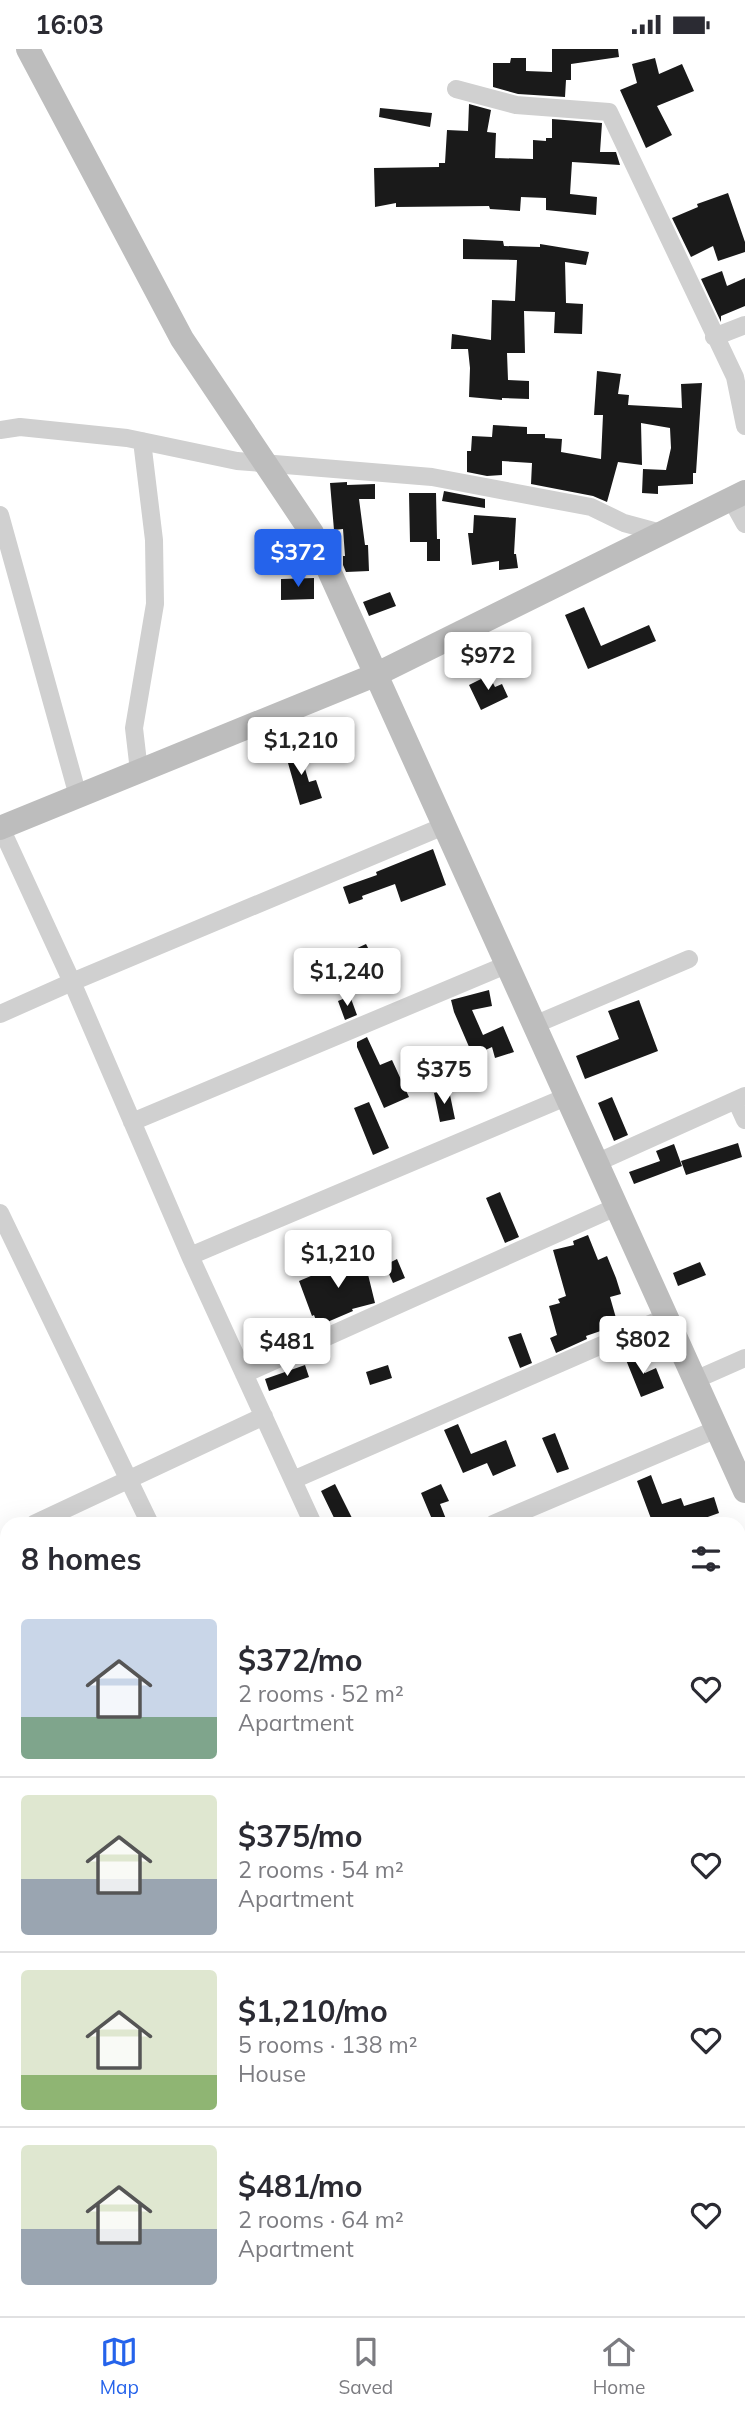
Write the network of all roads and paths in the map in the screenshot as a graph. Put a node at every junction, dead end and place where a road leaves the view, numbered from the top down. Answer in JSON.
{"nodes":[{"id":1,"x":28,"y":49,"type":"edge"},
{"id":2,"x":456,"y":89,"type":"dead end"},
{"id":3,"x":745,"y":324,"type":"edge"},
{"id":4,"x":714,"y":337,"type":"junction"},
{"id":5,"x":745,"y":426,"type":"edge"},
{"id":6,"x":0,"y":430,"type":"edge"},
{"id":7,"x":142,"y":441,"type":"junction"},
{"id":8,"x":264,"y":464,"type":"junction"},
{"id":9,"x":738,"y":496,"type":"edge"},
{"id":10,"x":0,"y":515,"type":"edge"},
{"id":11,"x":745,"y":524,"type":"edge"},
{"id":12,"x":661,"y":533,"type":"junction"},
{"id":13,"x":375,"y":675,"type":"junction"},
{"id":14,"x":139,"y":771,"type":"junction"},
{"id":15,"x":78,"y":796,"type":"junction"},
{"id":16,"x":444,"y":826,"type":"junction"},
{"id":17,"x":0,"y":828,"type":"edge"},
{"id":18,"x":689,"y":959,"type":"dead end"},
{"id":19,"x":506,"y":965,"type":"junction"},
{"id":20,"x":72,"y":982,"type":"junction"},
{"id":21,"x":0,"y":1014,"type":"edge"},
{"id":22,"x":534,"y":1025,"type":"junction"},
{"id":23,"x":566,"y":1097,"type":"junction"},
{"id":24,"x":741,"y":1098,"type":"edge"},
{"id":25,"x":745,"y":1120,"type":"edge"},
{"id":26,"x":132,"y":1122,"type":"junction"},
{"id":27,"x":596,"y":1163,"type":"junction"},
{"id":28,"x":616,"y":1207,"type":"junction"},
{"id":29,"x":0,"y":1213,"type":"edge"},
{"id":30,"x":190,"y":1256,"type":"junction"},
{"id":31,"x":666,"y":1317,"type":"junction"},
{"id":32,"x":745,"y":1358,"type":"edge"},
{"id":33,"x":244,"y":1374,"type":"junction"},
{"id":34,"x":695,"y":1380,"type":"junction"},
{"id":35,"x":264,"y":1416,"type":"junction"},
{"id":36,"x":717,"y":1429,"type":"junction"},
{"id":37,"x":129,"y":1480,"type":"junction"},
{"id":38,"x":293,"y":1480,"type":"junction"},
{"id":39,"x":745,"y":1491,"type":"edge"},
{"id":40,"x":49,"y":1517,"type":"edge"},
{"id":41,"x":146,"y":1517,"type":"edge"},
{"id":42,"x":310,"y":1517,"type":"edge"},
{"id":43,"x":510,"y":1517,"type":"edge"}],
"edges":[{"from":1,"to":8,"type":"street"},
{"from":2,"to":4,"type":"street"},
{"from":3,"to":4,"type":"street"},
{"from":4,"to":5,"type":"street"},
{"from":6,"to":7,"type":"street"},
{"from":7,"to":8,"type":"street"},
{"from":7,"to":14,"type":"street"},
{"from":8,"to":12,"type":"street"},
{"from":8,"to":13,"type":"street"},
{"from":9,"to":11,"type":"street"},
{"from":9,"to":12,"type":"street"},
{"from":10,"to":15,"type":"street"},
{"from":12,"to":13,"type":"street"},
{"from":13,"to":14,"type":"street"},
{"from":13,"to":16,"type":"street"},
{"from":14,"to":15,"type":"street"},
{"from":15,"to":17,"type":"street"},
{"from":16,"to":19,"type":"street"},
{"from":16,"to":20,"type":"street"},
{"from":17,"to":20,"type":"street"},
{"from":18,"to":22,"type":"street"},
{"from":19,"to":22,"type":"street"},
{"from":19,"to":26,"type":"street"},
{"from":20,"to":21,"type":"street"},
{"from":20,"to":26,"type":"street"},
{"from":22,"to":23,"type":"street"},
{"from":23,"to":27,"type":"street"},
{"from":23,"to":30,"type":"street"},
{"from":24,"to":25,"type":"street"},
{"from":24,"to":27,"type":"street"},
{"from":26,"to":30,"type":"street"},
{"from":27,"to":28,"type":"street"},
{"from":28,"to":31,"type":"street"},
{"from":28,"to":33,"type":"street"},
{"from":29,"to":37,"type":"street"},
{"from":30,"to":33,"type":"street"},
{"from":31,"to":34,"type":"street"},
{"from":31,"to":38,"type":"street"},
{"from":32,"to":34,"type":"street"},
{"from":33,"to":35,"type":"street"},
{"from":34,"to":36,"type":"street"},
{"from":35,"to":37,"type":"street"},
{"from":35,"to":38,"type":"street"},
{"from":36,"to":39,"type":"street"},
{"from":36,"to":43,"type":"street"},
{"from":37,"to":40,"type":"street"},
{"from":37,"to":41,"type":"street"},
{"from":38,"to":42,"type":"street"}]}
